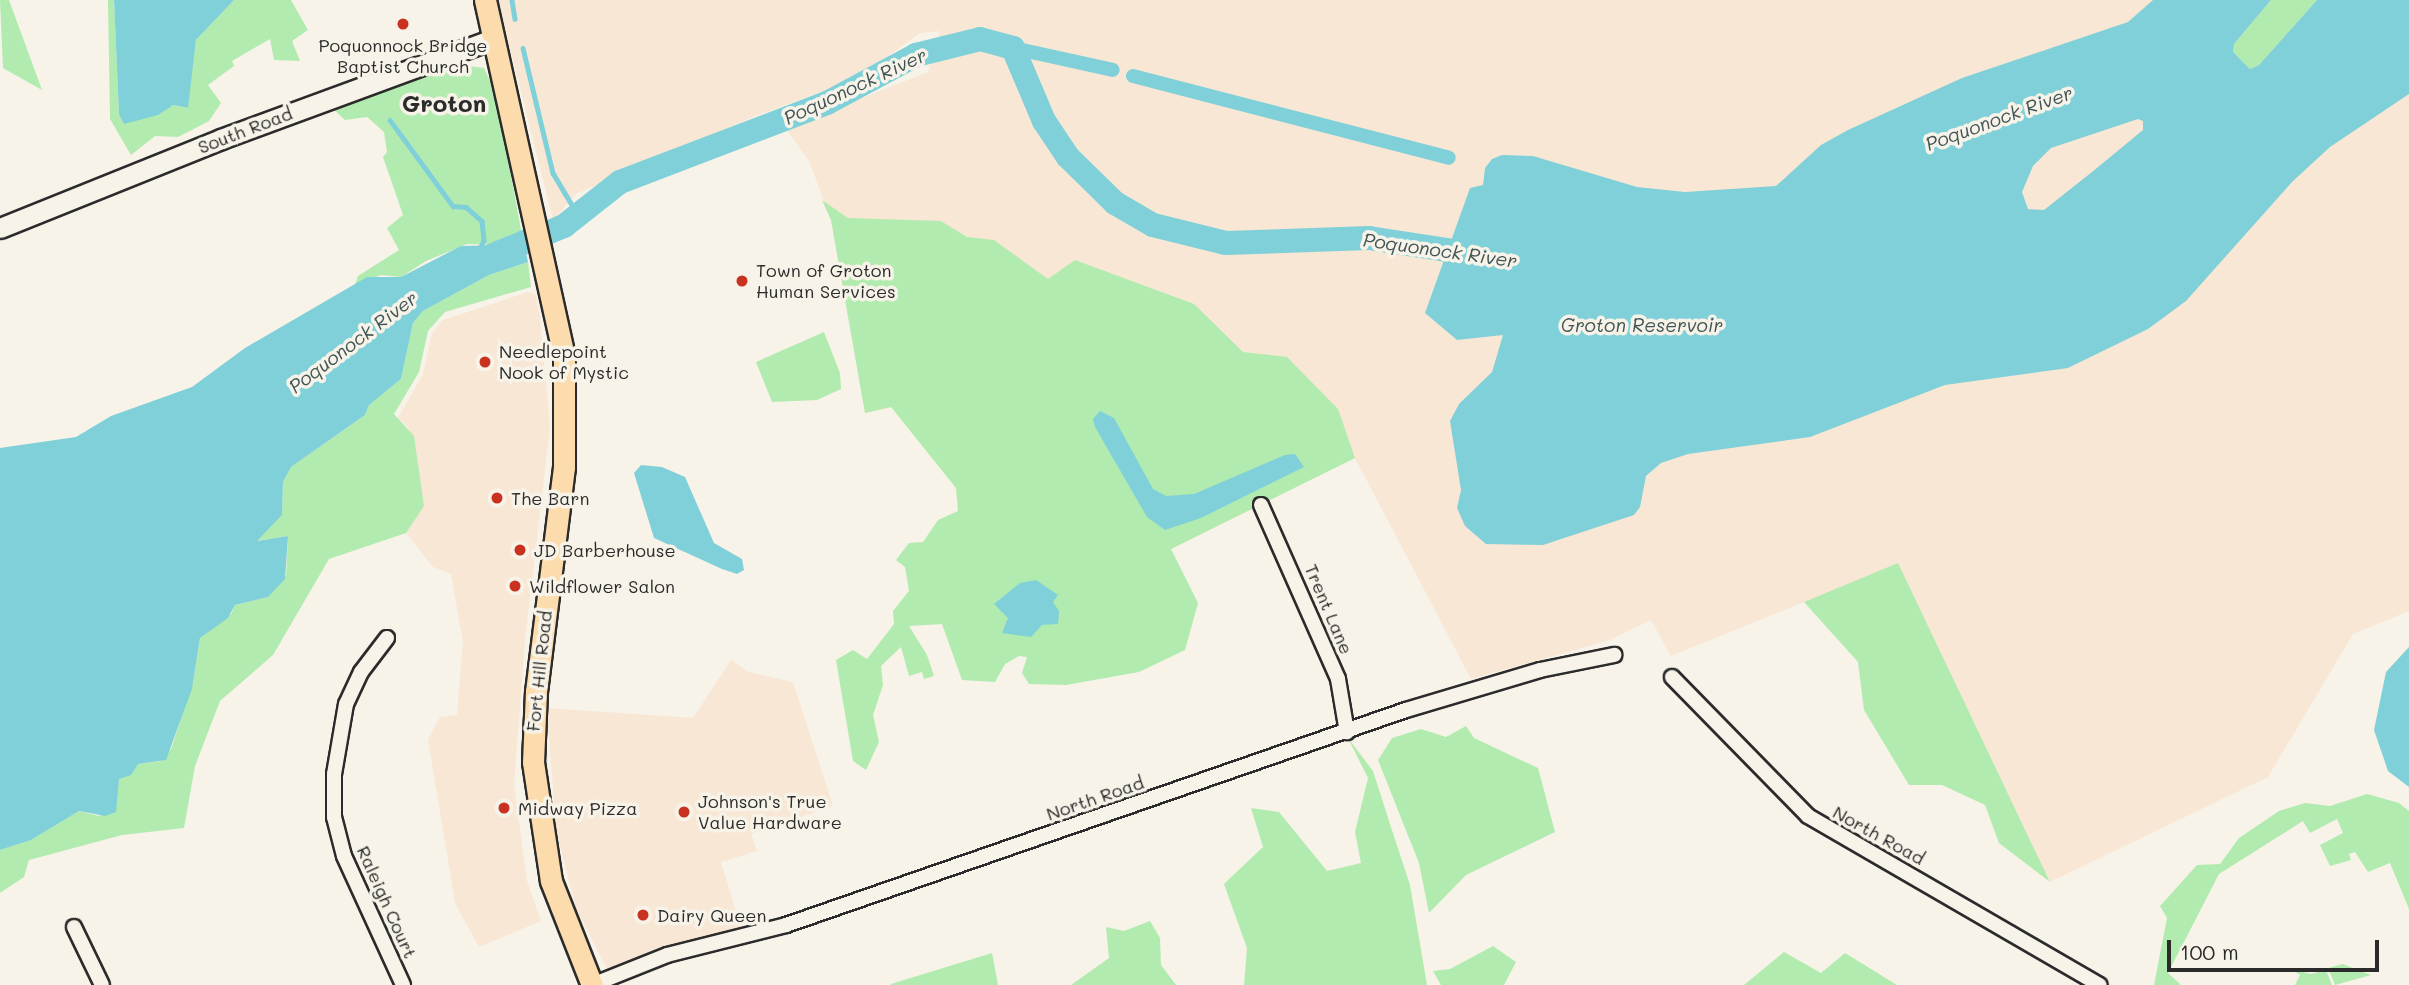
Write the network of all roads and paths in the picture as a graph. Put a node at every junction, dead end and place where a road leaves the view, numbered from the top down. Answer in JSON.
{"nodes":[{"id":1,"x":485,"y":0,"type":"edge"},
{"id":2,"x":493,"y":39,"type":"junction"},
{"id":3,"x":0,"y":228,"type":"edge"},
{"id":4,"x":1261,"y":505,"type":"dead end"},
{"id":5,"x":387,"y":638,"type":"dead end"},
{"id":6,"x":1614,"y":654,"type":"dead end"},
{"id":7,"x":1672,"y":677,"type":"dead end"},
{"id":8,"x":1347,"y":732,"type":"junction"},
{"id":9,"x":74,"y":927,"type":"dead end"},
{"id":10,"x":102,"y":985,"type":"edge"},
{"id":11,"x":403,"y":985,"type":"edge"},
{"id":12,"x":592,"y":985,"type":"edge"},
{"id":13,"x":2099,"y":985,"type":"edge"}],
"edges":[{"from":1,"to":2,"type":"main road","name":"Fort Hill Road"},
{"from":2,"to":3,"type":"main road","name":"South Road"},
{"from":2,"to":12,"type":"main road","name":"Fort Hill Road"},
{"from":4,"to":8,"type":"street","name":"Trent Lane"},
{"from":5,"to":11,"type":"street","name":"Raleigh Court"},
{"from":6,"to":8,"type":"street","name":"North Road"},
{"from":7,"to":13,"type":"street","name":"North Road"},
{"from":8,"to":12,"type":"street","name":"North Road"},
{"from":9,"to":10,"type":"street"}]}
